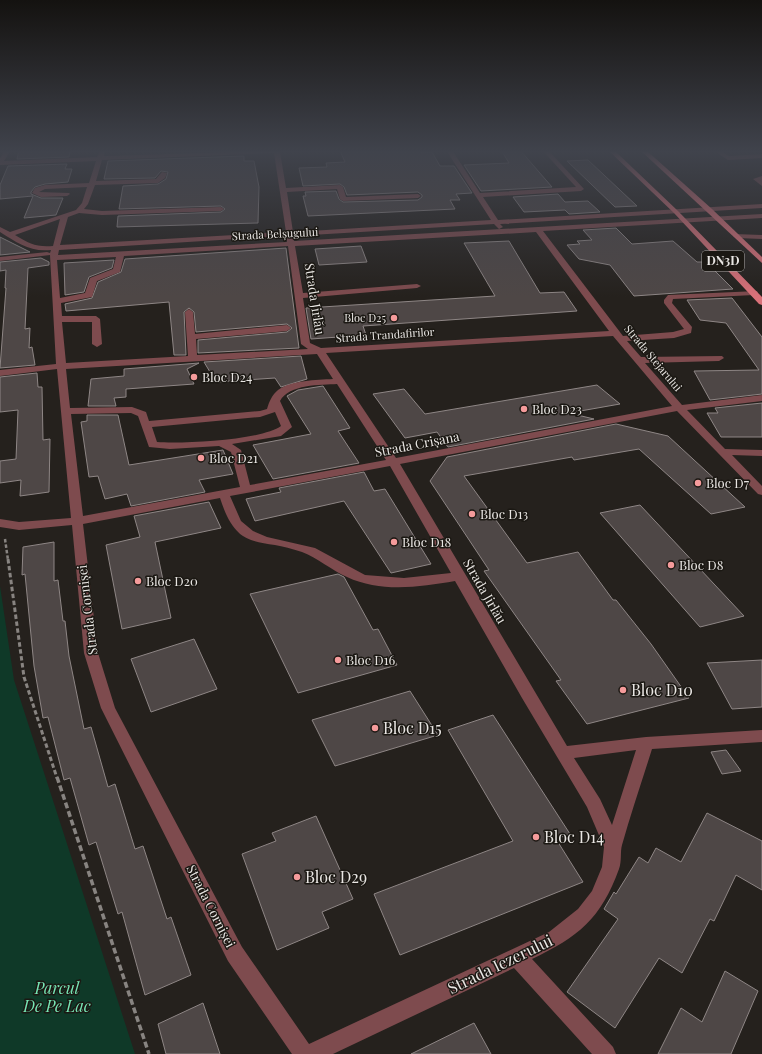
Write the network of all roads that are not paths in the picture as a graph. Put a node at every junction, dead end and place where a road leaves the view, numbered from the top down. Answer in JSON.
{"nodes":[{"id":1,"x":87,"y":199,"type":"edge"},
{"id":2,"x":285,"y":199,"type":"edge"},
{"id":3,"x":481,"y":199,"type":"edge"},
{"id":4,"x":663,"y":199,"type":"edge"},
{"id":5,"x":698,"y":199,"type":"edge"},
{"id":6,"x":762,"y":206,"type":"edge"},
{"id":7,"x":221,"y":209,"type":"dead end"},
{"id":8,"x":710,"y":210,"type":"junction"},
{"id":9,"x":78,"y":211,"type":"junction"},
{"id":10,"x":676,"y":212,"type":"junction"},
{"id":11,"x":65,"y":216,"type":"junction"},
{"id":12,"x":762,"y":216,"type":"edge"},
{"id":13,"x":720,"y":219,"type":"junction"},
{"id":14,"x":685,"y":221,"type":"junction"},
{"id":15,"x":496,"y":222,"type":"junction"},
{"id":16,"x":0,"y":229,"type":"edge"},
{"id":17,"x":538,"y":229,"type":"junction"},
{"id":18,"x":502,"y":231,"type":"junction"},
{"id":19,"x":8,"y":235,"type":"junction"},
{"id":20,"x":737,"y":236,"type":"junction"},
{"id":21,"x":762,"y":237,"type":"edge"},
{"id":22,"x":290,"y":239,"type":"junction"},
{"id":23,"x":55,"y":253,"type":"junction"},
{"id":24,"x":121,"y":254,"type":"junction"},
{"id":25,"x":0,"y":259,"type":"edge"},
{"id":26,"x":762,"y":261,"type":"edge"},
{"id":27,"x":417,"y":286,"type":"dead end"},
{"id":28,"x":754,"y":293,"type":"junction"},
{"id":29,"x":300,"y":296,"type":"junction"},
{"id":30,"x":56,"y":301,"type":"junction"},
{"id":31,"x":762,"y":302,"type":"edge"},
{"id":32,"x":189,"y":312,"type":"dead end"},
{"id":33,"x":58,"y":319,"type":"junction"},
{"id":34,"x":287,"y":328,"type":"dead end"},
{"id":35,"x":618,"y":336,"type":"junction"},
{"id":36,"x":191,"y":337,"type":"junction"},
{"id":37,"x":97,"y":344,"type":"dead end"},
{"id":38,"x":320,"y":351,"type":"junction"},
{"id":39,"x":193,"y":358,"type":"junction"},
{"id":40,"x":719,"y":358,"type":"dead end"},
{"id":41,"x":638,"y":360,"type":"junction"},
{"id":42,"x":62,"y":366,"type":"junction"},
{"id":43,"x":0,"y":373,"type":"edge"},
{"id":44,"x":340,"y":381,"type":"junction"},
{"id":45,"x":762,"y":398,"type":"edge"},
{"id":46,"x":276,"y":402,"type":"junction"},
{"id":47,"x":679,"y":408,"type":"junction"},
{"id":48,"x":66,"y":411,"type":"junction"},
{"id":49,"x":146,"y":424,"type":"junction"},
{"id":50,"x":220,"y":443,"type":"junction"},
{"id":51,"x":723,"y":452,"type":"junction"},
{"id":52,"x":762,"y":453,"type":"edge"},
{"id":53,"x":394,"y":463,"type":"junction"},
{"id":54,"x":246,"y":490,"type":"junction"},
{"id":55,"x":762,"y":492,"type":"edge"},
{"id":56,"x":224,"y":494,"type":"junction"},
{"id":57,"x":78,"y":520,"type":"junction"},
{"id":58,"x":2,"y":524,"type":"edge"},
{"id":59,"x":459,"y":576,"type":"junction"},
{"id":60,"x":762,"y":736,"type":"edge"},
{"id":61,"x":646,"y":743,"type":"junction"},
{"id":62,"x":564,"y":753,"type":"junction"},
{"id":63,"x":614,"y":847,"type":"junction"},
{"id":64,"x":516,"y":956,"type":"junction"},
{"id":65,"x":304,"y":1054,"type":"edge"},
{"id":66,"x":311,"y":1054,"type":"edge"},
{"id":67,"x":606,"y":1054,"type":"edge"}],
"edges":[{"from":1,"to":9,"type":"street"},
{"from":2,"to":22,"type":"street","name":"Strada Jirlău"},
{"from":3,"to":15,"type":"street"},
{"from":4,"to":10,"type":"main road","number":"DN3D"},
{"from":5,"to":8,"type":"main road","number":"DN3D"},
{"from":6,"to":8,"type":"street","name":"Strada Belșugului"},
{"from":7,"to":9,"type":"street"},
{"from":8,"to":10,"type":"street","name":"Strada Belșugului"},
{"from":8,"to":13,"type":"main road","number":"DN3D"},
{"from":9,"to":11,"type":"street"},
{"from":10,"to":14,"type":"main road","number":"DN3D"},
{"from":10,"to":15,"type":"street","name":"Strada Belșugului"},
{"from":11,"to":19,"type":"street"},
{"from":11,"to":23,"type":"street"},
{"from":12,"to":13,"type":"street","name":"Strada Belșugului"},
{"from":13,"to":14,"type":"street","name":"Strada Belșugului"},
{"from":13,"to":20,"type":"main road","number":"DN3D"},
{"from":14,"to":17,"type":"street","name":"Strada Belșugului"},
{"from":14,"to":28,"type":"main road","number":"DN3D"},
{"from":15,"to":18,"type":"street"},
{"from":15,"to":22,"type":"street","name":"Strada Belșugului"},
{"from":16,"to":19,"type":"street"},
{"from":17,"to":18,"type":"street","name":"Strada Belșugului"},
{"from":17,"to":35,"type":"street","name":"Strada Stejarului"},
{"from":18,"to":22,"type":"street","name":"Strada Belșugului"},
{"from":19,"to":23,"type":"street"},
{"from":20,"to":21,"type":"street"},
{"from":20,"to":26,"type":"main road","number":"DN3D"},
{"from":22,"to":23,"type":"street","name":"Strada Belșugului"},
{"from":22,"to":24,"type":"street","name":"Strada Belșugului"},
{"from":22,"to":29,"type":"street","name":"Strada Jirlău"},
{"from":23,"to":24,"type":"street","name":"Strada Belșugului"},
{"from":23,"to":25,"type":"street"},
{"from":23,"to":30,"type":"street","name":"Strada Cornișei"},
{"from":24,"to":30,"type":"street"},
{"from":27,"to":29,"type":"street"},
{"from":28,"to":31,"type":"main road","number":"DN3D"},
{"from":28,"to":35,"type":"street","name":"Strada Trandafirilor"},
{"from":29,"to":38,"type":"street","name":"Strada Jirlău"},
{"from":30,"to":33,"type":"street","name":"Strada Cornișei"},
{"from":32,"to":36,"type":"street"},
{"from":33,"to":37,"type":"street"},
{"from":33,"to":42,"type":"street","name":"Strada Cornișei"},
{"from":34,"to":36,"type":"street"},
{"from":35,"to":38,"type":"street","name":"Strada Trandafirilor"},
{"from":35,"to":41,"type":"street","name":"Strada Stejarului"},
{"from":36,"to":39,"type":"street"},
{"from":38,"to":39,"type":"street","name":"Strada Trandafirilor"},
{"from":38,"to":44,"type":"street","name":"Strada Jirlău"},
{"from":39,"to":42,"type":"street","name":"Strada Trandafirilor"},
{"from":40,"to":41,"type":"street"},
{"from":41,"to":47,"type":"street","name":"Strada Stejarului"},
{"from":42,"to":43,"type":"street","name":"Strada Trandafirilor"},
{"from":42,"to":48,"type":"street","name":"Strada Cornișei"},
{"from":44,"to":46,"type":"street"},
{"from":44,"to":53,"type":"street","name":"Strada Jirlău"},
{"from":45,"to":47,"type":"street","name":"Strada Crișana"},
{"from":46,"to":49,"type":"street"},
{"from":46,"to":50,"type":"street"},
{"from":47,"to":51,"type":"street","name":"Strada Stejarului"},
{"from":47,"to":53,"type":"street","name":"Strada Crișana"},
{"from":48,"to":49,"type":"street"},
{"from":48,"to":57,"type":"street","name":"Strada Cornișei"},
{"from":49,"to":50,"type":"street"},
{"from":50,"to":54,"type":"street"},
{"from":51,"to":52,"type":"street"},
{"from":51,"to":55,"type":"street","name":"Strada Stejarului"},
{"from":53,"to":54,"type":"street","name":"Strada Crișana"},
{"from":53,"to":59,"type":"street","name":"Strada Jirlău"},
{"from":54,"to":56,"type":"street","name":"Strada Crișana"},
{"from":56,"to":57,"type":"street","name":"Strada Crișana"},
{"from":56,"to":59,"type":"street"},
{"from":57,"to":58,"type":"street","name":"Strada Crișana"},
{"from":57,"to":65,"type":"street","name":"Strada Cornișei"},
{"from":59,"to":62,"type":"street","name":"Strada Jirlău"},
{"from":60,"to":61,"type":"street"},
{"from":61,"to":62,"type":"street"},
{"from":61,"to":63,"type":"street","name":"Strada Iezerului"},
{"from":62,"to":63,"type":"street","name":"Strada Jirlău"},
{"from":63,"to":64,"type":"street","name":"Strada Iezerului"},
{"from":64,"to":66,"type":"street","name":"Strada Iezerului"},
{"from":64,"to":67,"type":"street"}]}
